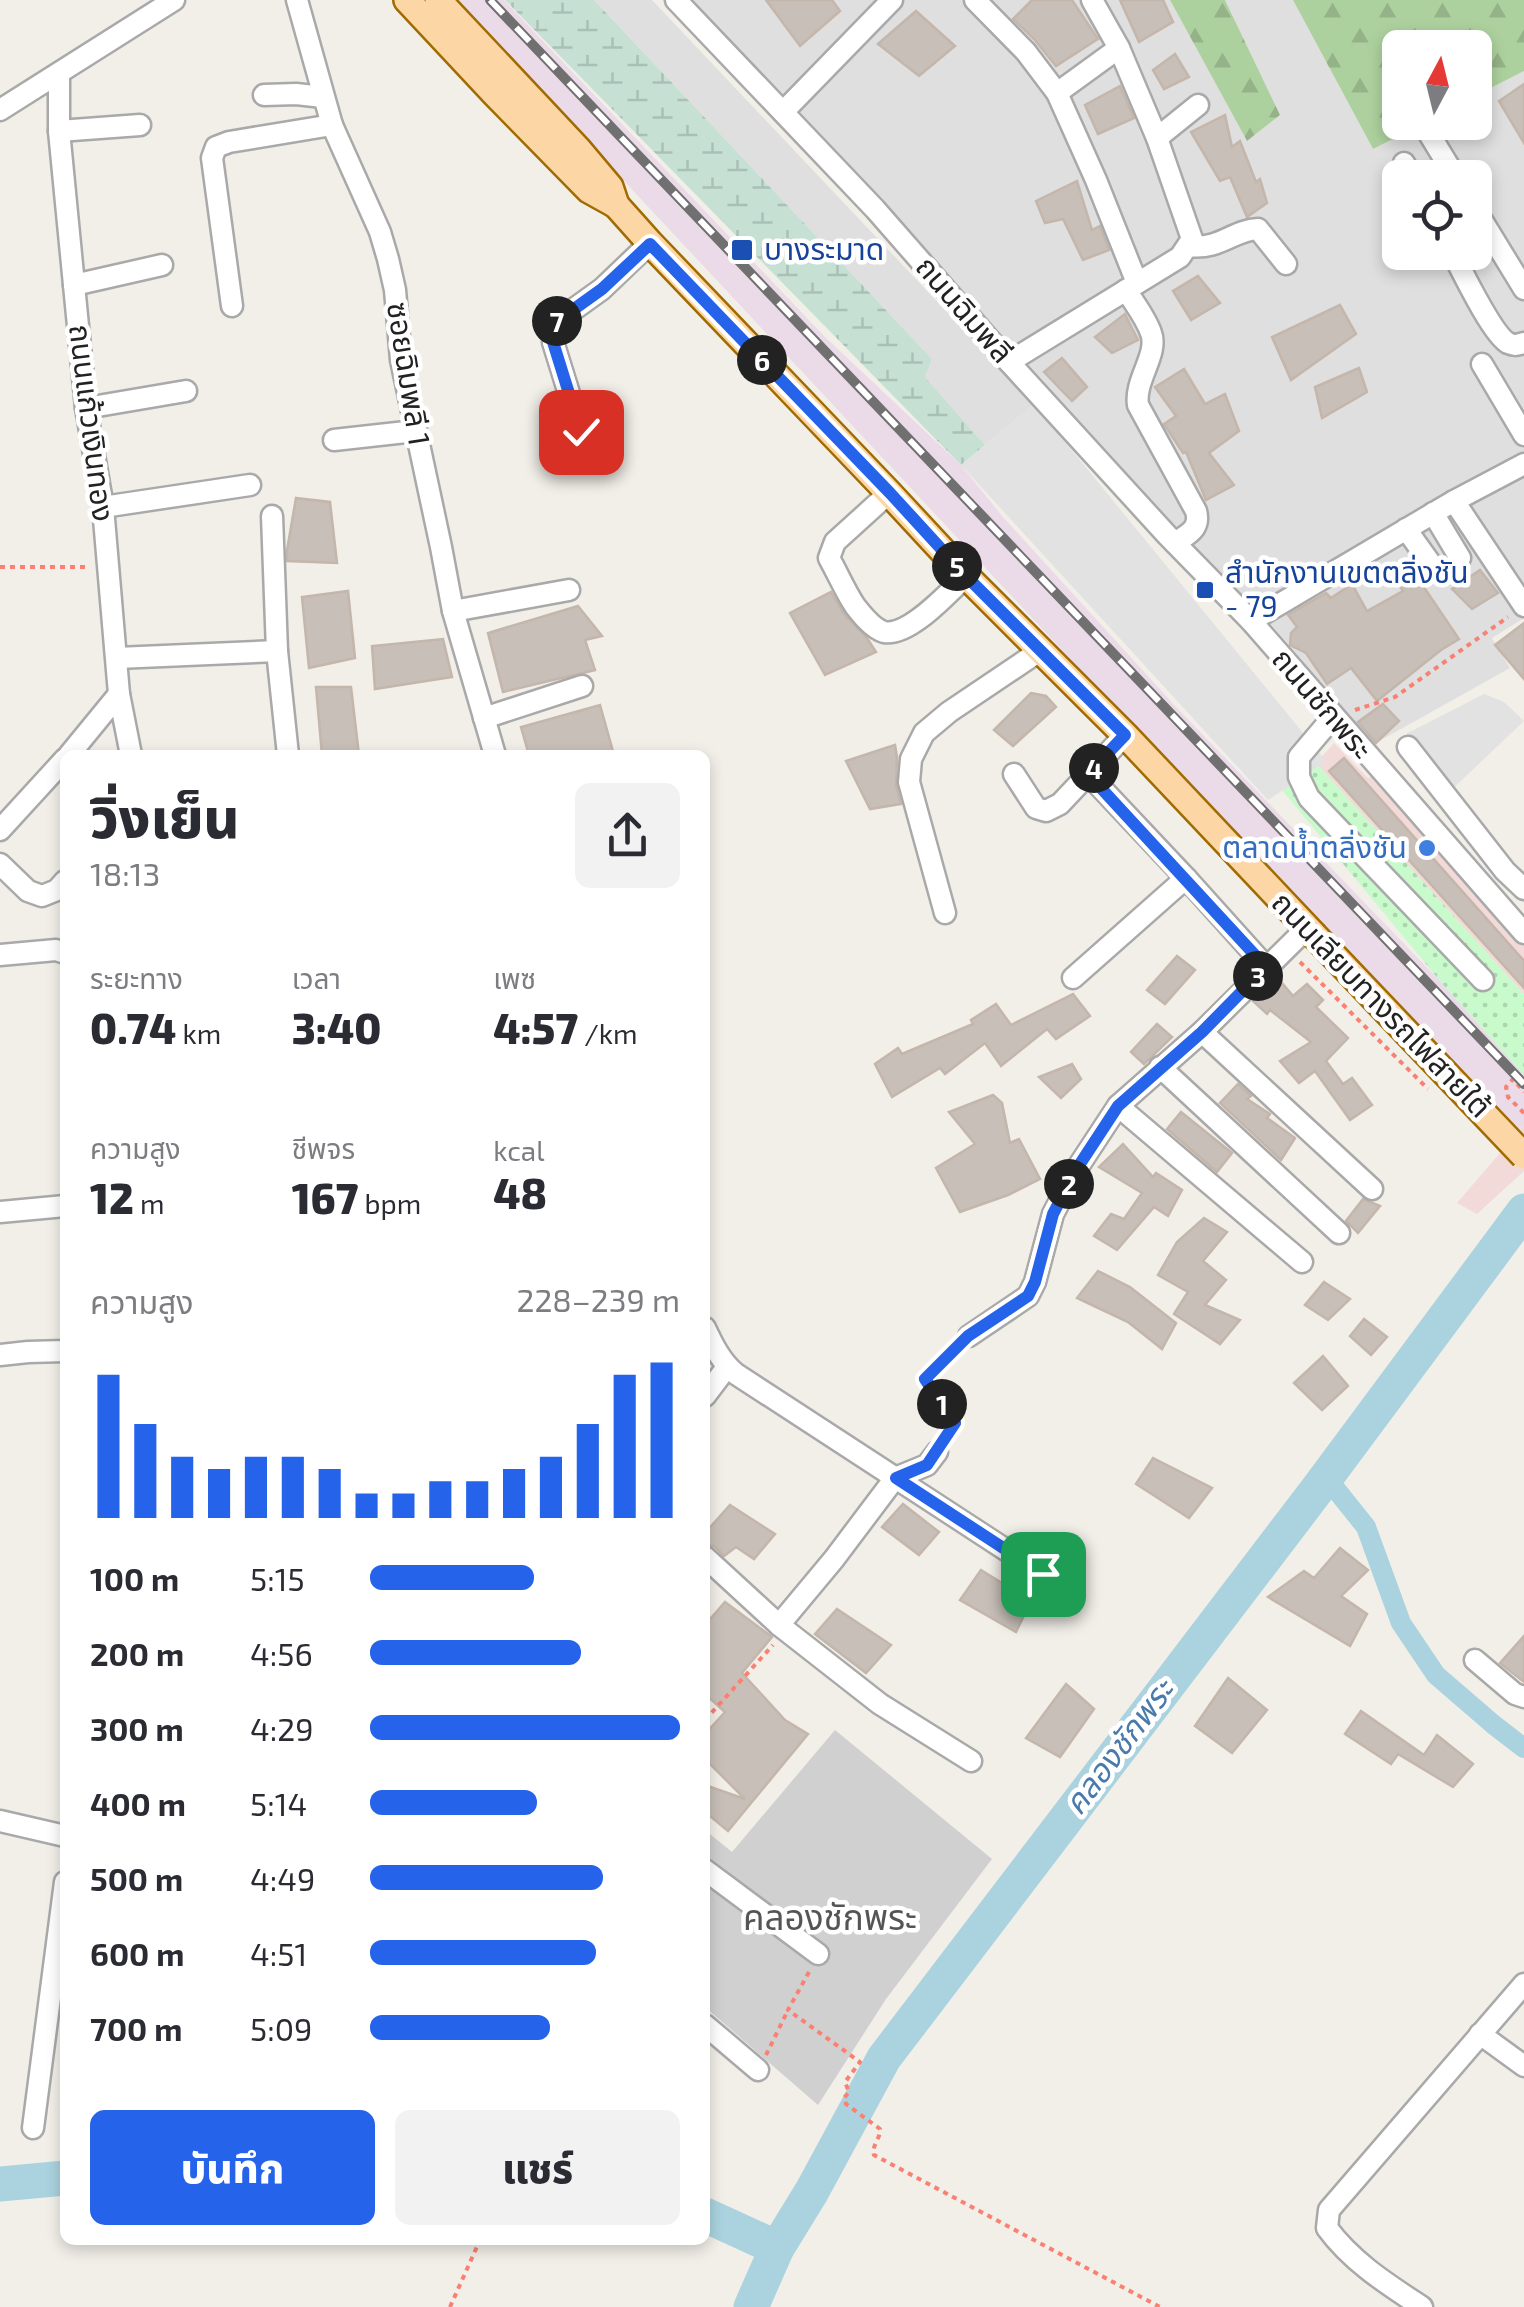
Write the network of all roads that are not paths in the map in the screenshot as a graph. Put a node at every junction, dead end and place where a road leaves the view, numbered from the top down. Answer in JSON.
{"nodes":[{"id":1,"x":174,"y":0,"type":"edge"},
{"id":2,"x":297,"y":0,"type":"edge"},
{"id":3,"x":407,"y":0,"type":"edge"},
{"id":4,"x":438,"y":0,"type":"edge"},
{"id":5,"x":676,"y":0,"type":"edge"},
{"id":6,"x":892,"y":0,"type":"edge"},
{"id":7,"x":975,"y":0,"type":"edge"},
{"id":8,"x":1092,"y":0,"type":"edge"},
{"id":9,"x":1119,"y":48,"type":"junction"},
{"id":10,"x":59,"y":74,"type":"junction"},
{"id":11,"x":1058,"y":94,"type":"junction"},
{"id":12,"x":264,"y":95,"type":"dead end"},
{"id":13,"x":323,"y":97,"type":"junction"},
{"id":14,"x":1198,"y":105,"type":"dead end"},
{"id":15,"x":0,"y":110,"type":"edge"},
{"id":16,"x":783,"y":112,"type":"junction"},
{"id":17,"x":332,"y":124,"type":"junction"},
{"id":18,"x":140,"y":125,"type":"dead end"},
{"id":19,"x":59,"y":132,"type":"junction"},
{"id":20,"x":1157,"y":138,"type":"junction"},
{"id":21,"x":616,"y":205,"type":"junction"},
{"id":22,"x":1492,"y":237,"type":"edge"},
{"id":23,"x":650,"y":244,"type":"junction"},
{"id":24,"x":1184,"y":252,"type":"junction"},
{"id":25,"x":1286,"y":264,"type":"dead end"},
{"id":26,"x":162,"y":265,"type":"dead end"},
{"id":27,"x":1462,"y":270,"type":"edge"},
{"id":28,"x":74,"y":285,"type":"junction"},
{"id":29,"x":1131,"y":286,"type":"junction"},
{"id":30,"x":1524,"y":289,"type":"edge"},
{"id":31,"x":232,"y":306,"type":"dead end"},
{"id":32,"x":1524,"y":343,"type":"edge"},
{"id":33,"x":1009,"y":362,"type":"junction"},
{"id":34,"x":1482,"y":364,"type":"dead end"},
{"id":35,"x":186,"y":391,"type":"dead end"},
{"id":36,"x":86,"y":408,"type":"junction"},
{"id":37,"x":415,"y":431,"type":"junction"},
{"id":38,"x":581,"y":432,"type":"dead end"},
{"id":39,"x":1524,"y":434,"type":"edge"},
{"id":40,"x":334,"y":440,"type":"dead end"},
{"id":41,"x":1524,"y":464,"type":"edge"},
{"id":42,"x":250,"y":484,"type":"dead end"},
{"id":43,"x":890,"y":493,"type":"junction"},
{"id":44,"x":1454,"y":501,"type":"junction"},
{"id":45,"x":103,"y":506,"type":"junction"},
{"id":46,"x":1433,"y":514,"type":"junction"},
{"id":47,"x":272,"y":516,"type":"dead end"},
{"id":48,"x":1406,"y":529,"type":"junction"},
{"id":49,"x":1175,"y":543,"type":"junction"},
{"id":50,"x":966,"y":576,"type":"junction"},
{"id":51,"x":568,"y":590,"type":"dead end"},
{"id":52,"x":1524,"y":606,"type":"edge"},
{"id":53,"x":452,"y":612,"type":"junction"},
{"id":54,"x":1250,"y":621,"type":"junction"},
{"id":55,"x":1041,"y":650,"type":"junction"},
{"id":56,"x":277,"y":651,"type":"junction"},
{"id":57,"x":117,"y":658,"type":"junction"},
{"id":58,"x":582,"y":686,"type":"dead end"},
{"id":59,"x":120,"y":694,"type":"junction"},
{"id":60,"x":1333,"y":717,"type":"junction"},
{"id":61,"x":484,"y":718,"type":"junction"},
{"id":62,"x":1125,"y":735,"type":"junction"},
{"id":63,"x":1408,"y":748,"type":"dead end"},
{"id":64,"x":73,"y":750,"type":"edge"},
{"id":65,"x":130,"y":750,"type":"edge"},
{"id":66,"x":287,"y":750,"type":"edge"},
{"id":67,"x":494,"y":750,"type":"edge"},
{"id":68,"x":60,"y":765,"type":"edge"},
{"id":69,"x":1014,"y":774,"type":"dead end"},
{"id":70,"x":1088,"y":774,"type":"junction"},
{"id":71,"x":0,"y":830,"type":"edge"},
{"id":72,"x":0,"y":864,"type":"edge"},
{"id":73,"x":1186,"y":878,"type":"junction"},
{"id":74,"x":60,"y":887,"type":"edge"},
{"id":75,"x":1524,"y":889,"type":"edge"},
{"id":76,"x":945,"y":913,"type":"dead end"},
{"id":77,"x":1310,"y":931,"type":"junction"},
{"id":78,"x":1524,"y":933,"type":"edge"},
{"id":79,"x":60,"y":951,"type":"edge"},
{"id":80,"x":0,"y":956,"type":"edge"},
{"id":81,"x":1266,"y":967,"type":"junction"},
{"id":82,"x":1073,"y":978,"type":"dead end"},
{"id":83,"x":1483,"y":980,"type":"dead end"},
{"id":84,"x":1202,"y":1032,"type":"junction"},
{"id":85,"x":1160,"y":1067,"type":"junction"},
{"id":86,"x":1118,"y":1106,"type":"junction"},
{"id":87,"x":1524,"y":1156,"type":"edge"},
{"id":88,"x":1372,"y":1189,"type":"dead end"},
{"id":89,"x":60,"y":1206,"type":"edge"},
{"id":90,"x":0,"y":1212,"type":"edge"},
{"id":91,"x":1339,"y":1234,"type":"dead end"},
{"id":92,"x":1302,"y":1262,"type":"dead end"},
{"id":93,"x":968,"y":1336,"type":"road end"},
{"id":94,"x":710,"y":1339,"type":"edge"},
{"id":95,"x":60,"y":1351,"type":"edge"},
{"id":96,"x":0,"y":1355,"type":"edge"},
{"id":97,"x":727,"y":1367,"type":"junction"},
{"id":98,"x":710,"y":1389,"type":"edge"},
{"id":99,"x":937,"y":1452,"type":"road end"},
{"id":100,"x":896,"y":1478,"type":"junction"},
{"id":101,"x":710,"y":1562,"type":"edge"},
{"id":102,"x":1043,"y":1574,"type":"dead end"},
{"id":103,"x":783,"y":1628,"type":"junction"},
{"id":104,"x":1474,"y":1660,"type":"dead end"},
{"id":105,"x":1524,"y":1697,"type":"edge"},
{"id":106,"x":971,"y":1761,"type":"dead end"},
{"id":107,"x":0,"y":1822,"type":"edge"},
{"id":108,"x":60,"y":1835,"type":"edge"},
{"id":109,"x":710,"y":1874,"type":"edge"},
{"id":110,"x":60,"y":1919,"type":"edge"},
{"id":111,"x":818,"y":1954,"type":"road end"},
{"id":112,"x":1524,"y":1984,"type":"edge"},
{"id":113,"x":710,"y":2029,"type":"edge"},
{"id":114,"x":1480,"y":2034,"type":"junction"},
{"id":115,"x":1524,"y":2066,"type":"edge"},
{"id":116,"x":758,"y":2070,"type":"road end"},
{"id":117,"x":32,"y":2128,"type":"dead end"},
{"id":118,"x":1422,"y":2307,"type":"edge"}],
"edges":[{"from":1,"to":10,"type":"street"},
{"from":2,"to":13,"type":"street","name":"ซอยฉิมพลี 1"},
{"from":3,"to":21,"type":"main road","name":"ถนนเลียบทางรถไฟสายใต้"},
{"from":4,"to":21,"type":"main road","name":"ถนนเลียบทางรถไฟสายใต้"},
{"from":5,"to":16,"type":"street","name":"ถนนฉิมพลี"},
{"from":6,"to":16,"type":"street"},
{"from":7,"to":11,"type":"street"},
{"from":8,"to":9,"type":"street"},
{"from":9,"to":11,"type":"street"},
{"from":9,"to":20,"type":"street"},
{"from":10,"to":15,"type":"street"},
{"from":10,"to":19,"type":"street","name":"ถนนแก้วเงินทอง"},
{"from":11,"to":29,"type":"street"},
{"from":12,"to":13,"type":"street"},
{"from":13,"to":17,"type":"street","name":"ซอยฉิมพลี 1"},
{"from":14,"to":20,"type":"street"},
{"from":16,"to":33,"type":"street","name":"ถนนฉิมพลี"},
{"from":17,"to":31,"type":"street"},
{"from":17,"to":37,"type":"street","name":"ซอยฉิมพลี 1"},
{"from":18,"to":19,"type":"street"},
{"from":19,"to":28,"type":"street","name":"ถนนแก้วเงินทอง"},
{"from":20,"to":24,"type":"street"},
{"from":21,"to":23,"type":"main road","name":"ถนนเลียบทางรถไฟสายใต้"},
{"from":22,"to":30,"type":"street"},
{"from":23,"to":38,"type":"street"},
{"from":23,"to":43,"type":"main road","name":"ถนนเลียบทางรถไฟสายใต้"},
{"from":24,"to":25,"type":"street"},
{"from":24,"to":29,"type":"street"},
{"from":26,"to":28,"type":"street"},
{"from":27,"to":32,"type":"street"},
{"from":28,"to":36,"type":"street","name":"ถนนแก้วเงินทอง"},
{"from":29,"to":33,"type":"street"},
{"from":29,"to":49,"type":"street"},
{"from":33,"to":49,"type":"street","name":"ถนนฉิมพลี"},
{"from":34,"to":39,"type":"street"},
{"from":35,"to":36,"type":"street"},
{"from":36,"to":45,"type":"street","name":"ถนนแก้วเงินทอง"},
{"from":37,"to":40,"type":"street"},
{"from":37,"to":53,"type":"street","name":"ซอยฉิมพลี 1"},
{"from":41,"to":44,"type":"street","name":"ถนนชักพระ"},
{"from":42,"to":45,"type":"street"},
{"from":43,"to":50,"type":"main road","name":"ถนนเลียบทางรถไฟสายใต้"},
{"from":43,"to":50,"type":"street"},
{"from":44,"to":46,"type":"street","name":"ถนนชักพระ"},
{"from":44,"to":52,"type":"street"},
{"from":45,"to":57,"type":"street","name":"ถนนแก้วเงินทอง"},
{"from":46,"to":48,"type":"street","name":"ถนนชักพระ"},
{"from":46,"to":48,"type":"street"},
{"from":47,"to":56,"type":"street"},
{"from":48,"to":54,"type":"street","name":"ถนนชักพระ"},
{"from":49,"to":54,"type":"street","name":"ถนนฉิมพลี"},
{"from":50,"to":55,"type":"main road","name":"ถนนเลียบทางรถไฟสายใต้"},
{"from":51,"to":53,"type":"street"},
{"from":53,"to":61,"type":"street","name":"ซอยฉิมพลี 1"},
{"from":54,"to":60,"type":"street","name":"ถนนชักพระ"},
{"from":55,"to":62,"type":"main road","name":"ถนนเลียบทางรถไฟสายใต้"},
{"from":55,"to":76,"type":"street"},
{"from":56,"to":57,"type":"street"},
{"from":56,"to":66,"type":"street"},
{"from":57,"to":59,"type":"street","name":"ถนนแก้วเงินทอง"},
{"from":58,"to":61,"type":"street"},
{"from":59,"to":64,"type":"street"},
{"from":59,"to":65,"type":"street","name":"ถนนแก้วเงินทอง"},
{"from":60,"to":78,"type":"street","name":"ถนนชักพระ"},
{"from":60,"to":83,"type":"street"},
{"from":61,"to":67,"type":"street","name":"ซอยฉิมพลี 1"},
{"from":62,"to":70,"type":"street"},
{"from":62,"to":77,"type":"main road","name":"ถนนเลียบทางรถไฟสายใต้"},
{"from":63,"to":75,"type":"street"},
{"from":68,"to":71,"type":"street"},
{"from":69,"to":70,"type":"street"},
{"from":70,"to":73,"type":"street"},
{"from":72,"to":74,"type":"street"},
{"from":73,"to":81,"type":"street"},
{"from":73,"to":82,"type":"street"},
{"from":77,"to":81,"type":"street"},
{"from":77,"to":87,"type":"main road","name":"ถนนเลียบทางรถไฟสายใต้","bridge":true},
{"from":79,"to":80,"type":"street"},
{"from":81,"to":84,"type":"street"},
{"from":84,"to":85,"type":"street"},
{"from":84,"to":88,"type":"street"},
{"from":85,"to":86,"type":"street"},
{"from":85,"to":91,"type":"street"},
{"from":86,"to":92,"type":"street"},
{"from":86,"to":93,"type":"street"},
{"from":89,"to":90,"type":"street"},
{"from":94,"to":97,"type":"street"},
{"from":95,"to":96,"type":"street"},
{"from":97,"to":98,"type":"street"},
{"from":97,"to":100,"type":"street"},
{"from":99,"to":100,"type":"street"},
{"from":100,"to":102,"type":"street"},
{"from":100,"to":103,"type":"street"},
{"from":101,"to":103,"type":"street"},
{"from":103,"to":106,"type":"street"},
{"from":104,"to":105,"type":"street"},
{"from":107,"to":108,"type":"street"},
{"from":109,"to":111,"type":"street"},
{"from":110,"to":117,"type":"street"},
{"from":112,"to":114,"type":"street"},
{"from":113,"to":116,"type":"street"},
{"from":114,"to":115,"type":"street"},
{"from":114,"to":118,"type":"street"}]}
